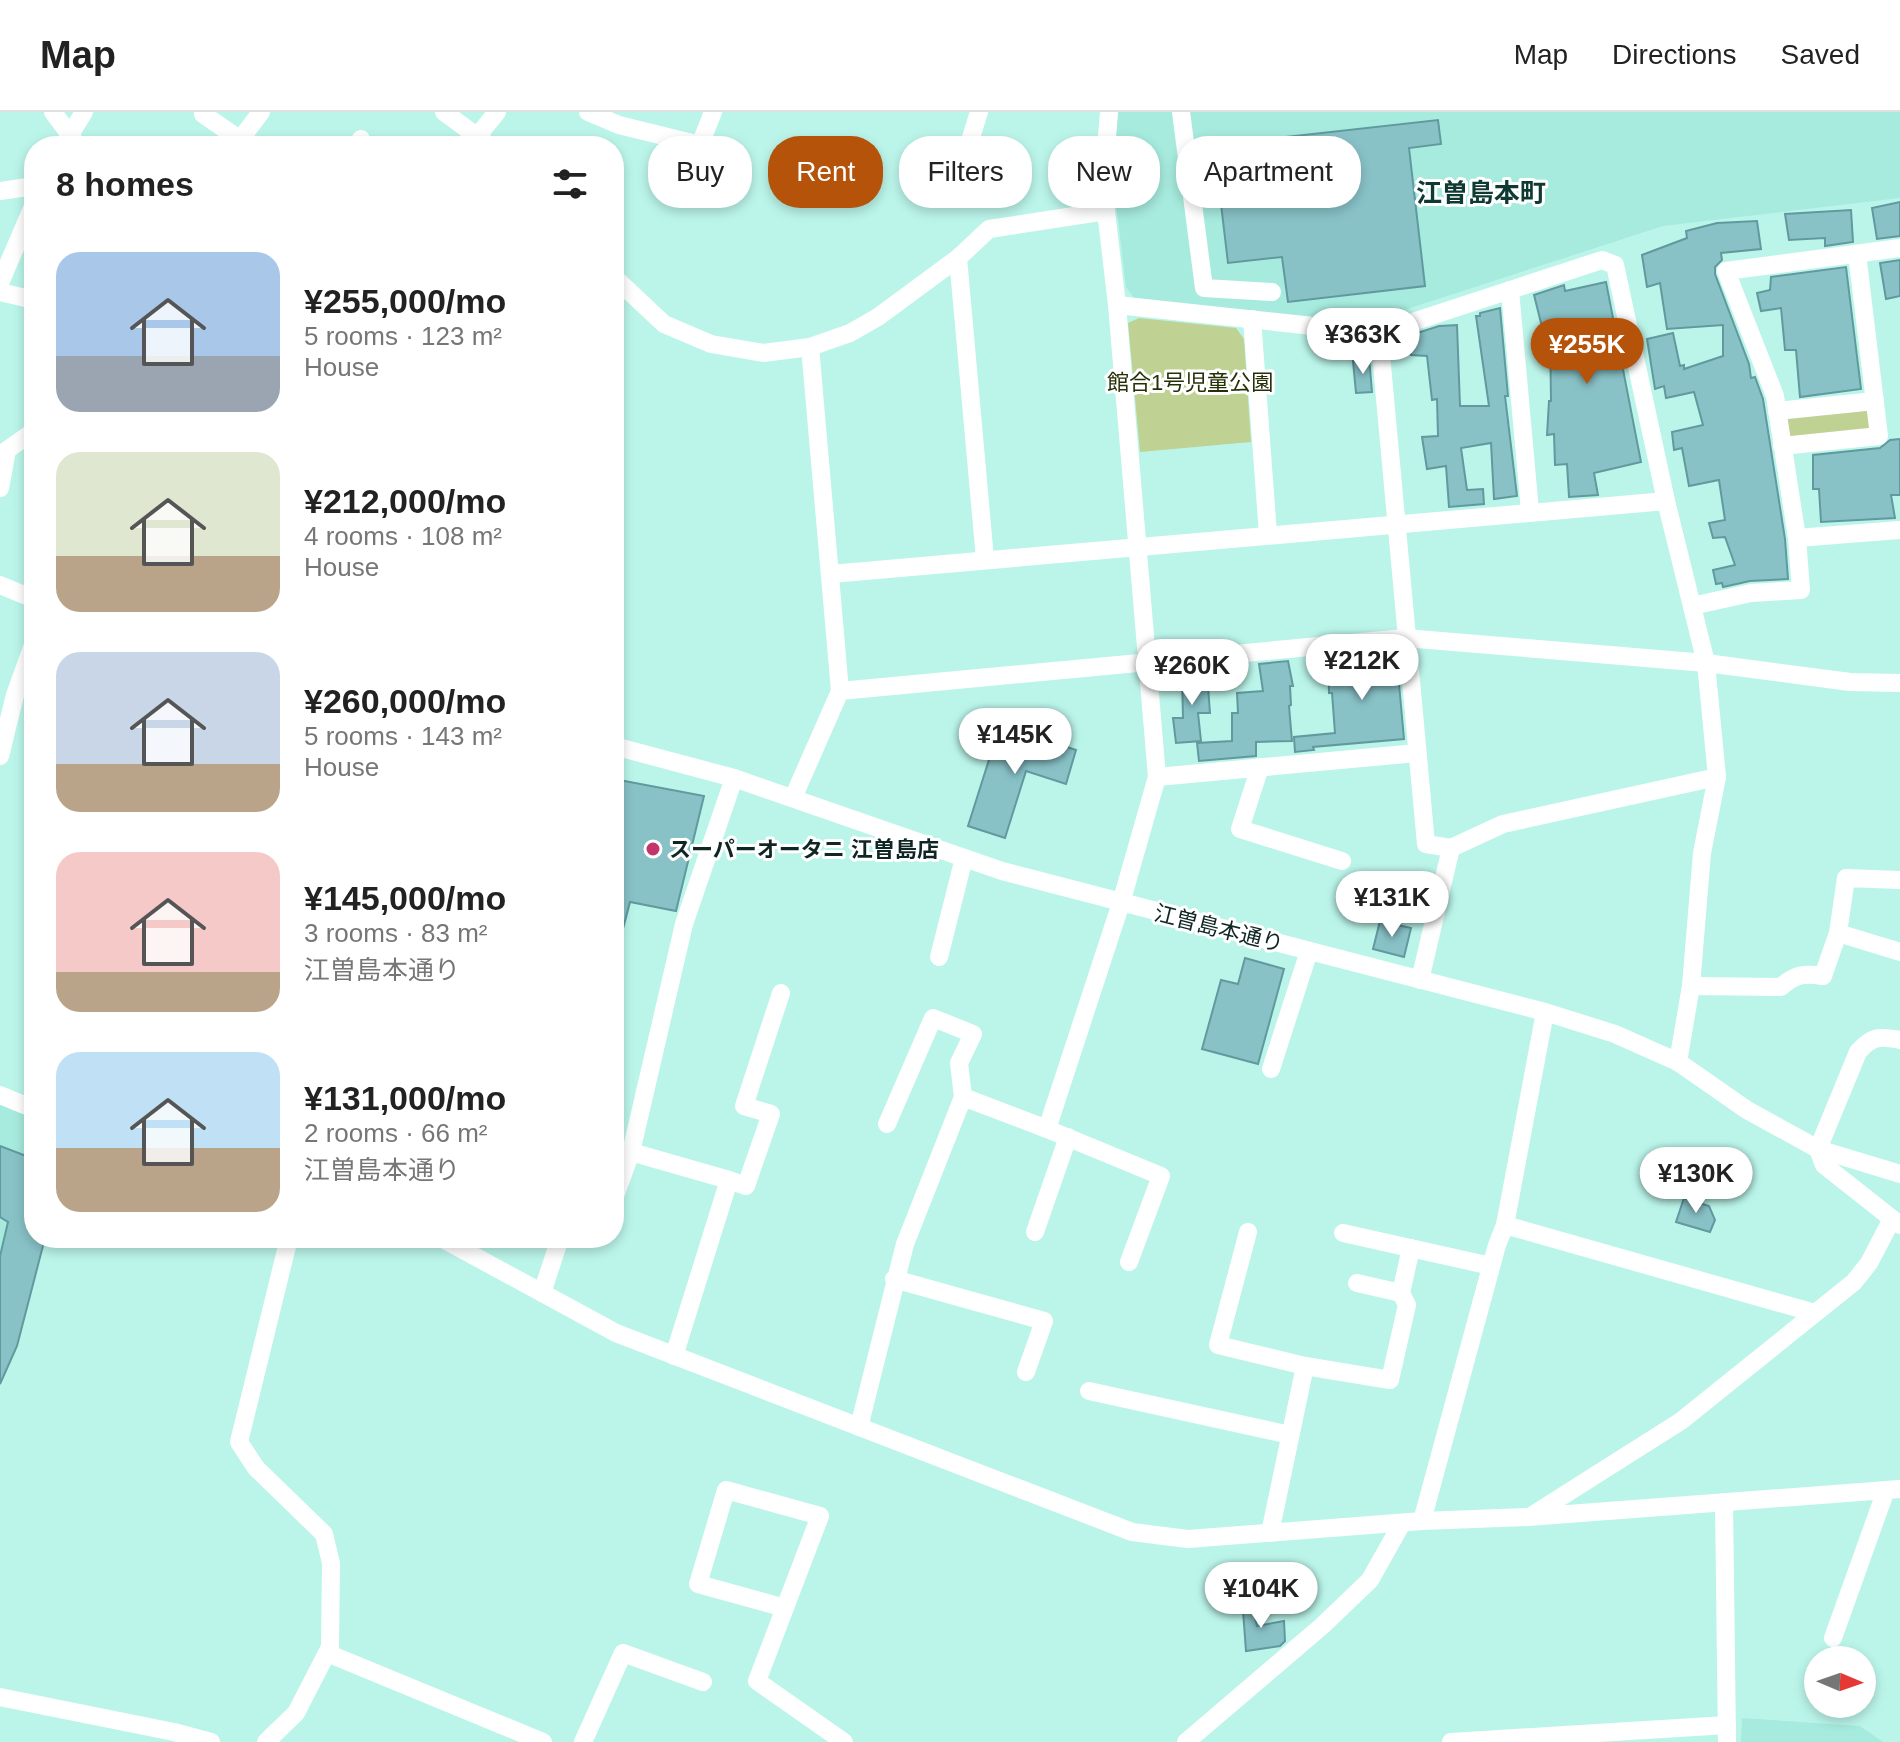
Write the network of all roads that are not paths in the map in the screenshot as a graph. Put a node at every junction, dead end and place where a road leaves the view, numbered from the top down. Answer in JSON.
{"nodes":[{"id":1,"x":53,"y":112,"type":"edge"},
{"id":2,"x":84,"y":112,"type":"edge"},
{"id":3,"x":261,"y":112,"type":"edge"},
{"id":4,"x":444,"y":112,"type":"edge"},
{"id":5,"x":497,"y":112,"type":"edge"},
{"id":6,"x":588,"y":112,"type":"edge"},
{"id":7,"x":713,"y":112,"type":"edge"},
{"id":8,"x":979,"y":112,"type":"edge"},
{"id":9,"x":1109,"y":112,"type":"edge"},
{"id":10,"x":1181,"y":112,"type":"edge"},
{"id":11,"x":203,"y":114,"type":"dead end"},
{"id":12,"x":67,"y":136,"type":"edge"},
{"id":13,"x":74,"y":136,"type":"edge"},
{"id":14,"x":235,"y":136,"type":"edge"},
{"id":15,"x":249,"y":136,"type":"edge"},
{"id":16,"x":471,"y":136,"type":"edge"},
{"id":17,"x":483,"y":136,"type":"edge"},
{"id":18,"x":972,"y":136,"type":"edge"},
{"id":19,"x":24,"y":187,"type":"edge"},
{"id":20,"x":0,"y":191,"type":"edge"},
{"id":21,"x":1106,"y":211,"type":"junction"},
{"id":22,"x":24,"y":227,"type":"edge"},
{"id":23,"x":1900,"y":248,"type":"edge"},
{"id":24,"x":1857,"y":254,"type":"junction"},
{"id":25,"x":958,"y":258,"type":"junction"},
{"id":26,"x":0,"y":283,"type":"edge"},
{"id":27,"x":624,"y":286,"type":"edge"},
{"id":28,"x":1510,"y":290,"type":"junction"},
{"id":29,"x":0,"y":292,"type":"edge"},
{"id":30,"x":1272,"y":292,"type":"dead end"},
{"id":31,"x":24,"y":298,"type":"edge"},
{"id":32,"x":1117,"y":305,"type":"junction"},
{"id":33,"x":1252,"y":319,"type":"junction"},
{"id":34,"x":1379,"y":333,"type":"junction"},
{"id":35,"x":810,"y":347,"type":"junction"},
{"id":36,"x":1875,"y":401,"type":"junction"},
{"id":37,"x":1777,"y":411,"type":"junction"},
{"id":38,"x":24,"y":438,"type":"edge"},
{"id":39,"x":1782,"y":446,"type":"junction"},
{"id":40,"x":0,"y":488,"type":"edge"},
{"id":41,"x":1666,"y":501,"type":"junction"},
{"id":42,"x":1530,"y":511,"type":"junction"},
{"id":43,"x":1396,"y":524,"type":"junction"},
{"id":44,"x":1900,"y":530,"type":"edge"},
{"id":45,"x":1268,"y":534,"type":"junction"},
{"id":46,"x":1797,"y":538,"type":"junction"},
{"id":47,"x":1137,"y":546,"type":"junction"},
{"id":48,"x":985,"y":559,"type":"junction"},
{"id":49,"x":831,"y":574,"type":"junction"},
{"id":50,"x":0,"y":585,"type":"edge"},
{"id":51,"x":24,"y":595,"type":"edge"},
{"id":52,"x":1692,"y":606,"type":"junction"},
{"id":53,"x":1405,"y":638,"type":"junction"},
{"id":54,"x":1149,"y":661,"type":"junction"},
{"id":55,"x":1706,"y":663,"type":"junction"},
{"id":56,"x":24,"y":670,"type":"edge"},
{"id":57,"x":1900,"y":683,"type":"edge"},
{"id":58,"x":840,"y":691,"type":"junction"},
{"id":59,"x":624,"y":749,"type":"edge"},
{"id":60,"x":1417,"y":753,"type":"junction"},
{"id":61,"x":0,"y":756,"type":"edge"},
{"id":62,"x":1260,"y":767,"type":"junction"},
{"id":63,"x":1157,"y":777,"type":"junction"},
{"id":64,"x":1717,"y":777,"type":"junction"},
{"id":65,"x":734,"y":778,"type":"junction"},
{"id":66,"x":793,"y":798,"type":"junction"},
{"id":67,"x":1451,"y":848,"type":"junction"},
{"id":68,"x":964,"y":858,"type":"junction"},
{"id":69,"x":1342,"y":861,"type":"dead end"},
{"id":70,"x":1900,"y":880,"type":"edge"},
{"id":71,"x":1121,"y":903,"type":"junction"},
{"id":72,"x":1838,"y":933,"type":"junction"},
{"id":73,"x":1309,"y":951,"type":"junction"},
{"id":74,"x":1900,"y":952,"type":"edge"},
{"id":75,"x":939,"y":957,"type":"dead end"},
{"id":76,"x":1420,"y":980,"type":"junction"},
{"id":77,"x":1691,"y":986,"type":"junction"},
{"id":78,"x":781,"y":993,"type":"dead end"},
{"id":79,"x":1545,"y":1012,"type":"junction"},
{"id":80,"x":1900,"y":1040,"type":"edge"},
{"id":81,"x":1678,"y":1062,"type":"junction"},
{"id":82,"x":1271,"y":1069,"type":"dead end"},
{"id":83,"x":0,"y":1095,"type":"edge"},
{"id":84,"x":963,"y":1097,"type":"junction"},
{"id":85,"x":24,"y":1105,"type":"edge"},
{"id":86,"x":887,"y":1124,"type":"dead end"},
{"id":87,"x":1047,"y":1129,"type":"junction"},
{"id":88,"x":1068,"y":1137,"type":"junction"},
{"id":89,"x":1818,"y":1149,"type":"junction"},
{"id":90,"x":631,"y":1152,"type":"junction"},
{"id":91,"x":624,"y":1171,"type":"edge"},
{"id":92,"x":1900,"y":1174,"type":"edge"},
{"id":93,"x":729,"y":1180,"type":"junction"},
{"id":94,"x":1896,"y":1222,"type":"edge"},
{"id":95,"x":1505,"y":1225,"type":"junction"},
{"id":96,"x":1035,"y":1232,"type":"dead end"},
{"id":97,"x":1248,"y":1232,"type":"dead end"},
{"id":98,"x":1343,"y":1233,"type":"dead end"},
{"id":99,"x":287,"y":1248,"type":"edge"},
{"id":100,"x":459,"y":1248,"type":"edge"},
{"id":101,"x":557,"y":1248,"type":"edge"},
{"id":102,"x":1411,"y":1248,"type":"junction"},
{"id":103,"x":1129,"y":1262,"type":"dead end"},
{"id":104,"x":1491,"y":1266,"type":"junction"},
{"id":105,"x":894,"y":1279,"type":"junction"},
{"id":106,"x":1357,"y":1283,"type":"dead end"},
{"id":107,"x":542,"y":1293,"type":"junction"},
{"id":108,"x":1401,"y":1293,"type":"junction"},
{"id":109,"x":1815,"y":1313,"type":"junction"},
{"id":110,"x":674,"y":1356,"type":"junction"},
{"id":111,"x":1305,"y":1366,"type":"junction"},
{"id":112,"x":1026,"y":1372,"type":"dead end"},
{"id":113,"x":1089,"y":1391,"type":"dead end"},
{"id":114,"x":859,"y":1427,"type":"junction"},
{"id":115,"x":1290,"y":1435,"type":"junction"},
{"id":116,"x":1893,"y":1489,"type":"edge"},
{"id":117,"x":1724,"y":1502,"type":"junction"},
{"id":118,"x":1528,"y":1517,"type":"junction"},
{"id":119,"x":1422,"y":1521,"type":"junction"},
{"id":120,"x":1402,"y":1523,"type":"junction"},
{"id":121,"x":1270,"y":1533,"type":"junction"},
{"id":122,"x":785,"y":1608,"type":"junction"},
{"id":123,"x":1833,"y":1638,"type":"dead end"},
{"id":124,"x":327,"y":1653,"type":"junction"},
{"id":125,"x":703,"y":1682,"type":"dead end"},
{"id":126,"x":0,"y":1697,"type":"edge"},
{"id":127,"x":1727,"y":1734,"type":"edge"},
{"id":128,"x":211,"y":1742,"type":"edge"},
{"id":129,"x":266,"y":1742,"type":"edge"},
{"id":130,"x":543,"y":1742,"type":"edge"},
{"id":131,"x":583,"y":1742,"type":"edge"},
{"id":132,"x":844,"y":1742,"type":"edge"},
{"id":133,"x":1186,"y":1742,"type":"edge"},
{"id":134,"x":1451,"y":1742,"type":"edge"}],
"edges":[{"from":1,"to":12,"type":"street"},
{"from":2,"to":13,"type":"street"},
{"from":3,"to":15,"type":"street"},
{"from":4,"to":16,"type":"street"},
{"from":5,"to":17,"type":"street"},
{"from":6,"to":7,"type":"street"},
{"from":8,"to":18,"type":"street"},
{"from":9,"to":21,"type":"street"},
{"from":10,"to":30,"type":"street"},
{"from":11,"to":14,"type":"street"},
{"from":19,"to":20,"type":"street"},
{"from":21,"to":25,"type":"street"},
{"from":21,"to":32,"type":"street"},
{"from":22,"to":26,"type":"street"},
{"from":23,"to":24,"type":"street"},
{"from":24,"to":36,"type":"street"},
{"from":24,"to":37,"type":"street"},
{"from":25,"to":35,"type":"street"},
{"from":25,"to":48,"type":"street"},
{"from":27,"to":35,"type":"street"},
{"from":28,"to":34,"type":"street"},
{"from":28,"to":41,"type":"street"},
{"from":28,"to":42,"type":"street"},
{"from":29,"to":31,"type":"street"},
{"from":32,"to":33,"type":"street"},
{"from":32,"to":47,"type":"street"},
{"from":33,"to":34,"type":"street"},
{"from":33,"to":45,"type":"street"},
{"from":34,"to":43,"type":"street"},
{"from":35,"to":49,"type":"street"},
{"from":36,"to":37,"type":"street"},
{"from":36,"to":39,"type":"street"},
{"from":37,"to":39,"type":"street"},
{"from":38,"to":40,"type":"street"},
{"from":39,"to":46,"type":"street"},
{"from":41,"to":42,"type":"street"},
{"from":41,"to":52,"type":"street"},
{"from":42,"to":43,"type":"street"},
{"from":43,"to":45,"type":"street"},
{"from":43,"to":53,"type":"street"},
{"from":44,"to":46,"type":"street"},
{"from":45,"to":47,"type":"street"},
{"from":46,"to":52,"type":"street"},
{"from":47,"to":48,"type":"street"},
{"from":47,"to":54,"type":"street"},
{"from":48,"to":49,"type":"street"},
{"from":49,"to":58,"type":"street"},
{"from":50,"to":51,"type":"street"},
{"from":52,"to":55,"type":"street"},
{"from":53,"to":54,"type":"street"},
{"from":53,"to":55,"type":"street"},
{"from":53,"to":60,"type":"street"},
{"from":54,"to":58,"type":"street"},
{"from":54,"to":63,"type":"street"},
{"from":55,"to":57,"type":"street"},
{"from":55,"to":64,"type":"street"},
{"from":56,"to":61,"type":"street"},
{"from":58,"to":66,"type":"street"},
{"from":59,"to":65,"type":"street","name":"江曽島本通り"},
{"from":60,"to":62,"type":"street"},
{"from":60,"to":67,"type":"street"},
{"from":62,"to":63,"type":"street"},
{"from":62,"to":69,"type":"street"},
{"from":63,"to":71,"type":"street"},
{"from":64,"to":67,"type":"street"},
{"from":64,"to":77,"type":"street"},
{"from":65,"to":66,"type":"street","name":"江曽島本通り"},
{"from":65,"to":90,"type":"street"},
{"from":66,"to":68,"type":"street","name":"江曽島本通り"},
{"from":67,"to":76,"type":"street"},
{"from":68,"to":71,"type":"street","name":"江曽島本通り"},
{"from":68,"to":75,"type":"street"},
{"from":70,"to":72,"type":"street"},
{"from":71,"to":73,"type":"street","name":"江曽島本通り"},
{"from":71,"to":87,"type":"street"},
{"from":72,"to":74,"type":"street"},
{"from":72,"to":77,"type":"street"},
{"from":73,"to":76,"type":"street","name":"江曽島本通り"},
{"from":73,"to":82,"type":"street"},
{"from":76,"to":79,"type":"street","name":"江曽島本通り"},
{"from":77,"to":81,"type":"street"},
{"from":78,"to":93,"type":"street"},
{"from":79,"to":81,"type":"street","name":"江曽島本通り"},
{"from":79,"to":95,"type":"street"},
{"from":80,"to":89,"type":"street"},
{"from":81,"to":89,"type":"street","name":"江曽島本通り"},
{"from":83,"to":85,"type":"street"},
{"from":84,"to":86,"type":"street"},
{"from":84,"to":87,"type":"street"},
{"from":84,"to":105,"type":"street"},
{"from":87,"to":88,"type":"street"},
{"from":88,"to":96,"type":"street"},
{"from":88,"to":103,"type":"street"},
{"from":89,"to":92,"type":"street","name":"江曽島本通り"},
{"from":89,"to":94,"type":"street"},
{"from":90,"to":91,"type":"street"},
{"from":90,"to":93,"type":"street"},
{"from":93,"to":110,"type":"street"},
{"from":94,"to":109,"type":"street"},
{"from":95,"to":104,"type":"street"},
{"from":95,"to":109,"type":"street"},
{"from":97,"to":111,"type":"street"},
{"from":98,"to":102,"type":"street"},
{"from":99,"to":124,"type":"street"},
{"from":100,"to":107,"type":"street"},
{"from":101,"to":107,"type":"street"},
{"from":102,"to":104,"type":"street"},
{"from":102,"to":108,"type":"street"},
{"from":104,"to":119,"type":"street"},
{"from":105,"to":112,"type":"street"},
{"from":105,"to":114,"type":"street"},
{"from":106,"to":108,"type":"street"},
{"from":107,"to":110,"type":"street"},
{"from":108,"to":111,"type":"street"},
{"from":109,"to":118,"type":"street"},
{"from":110,"to":114,"type":"street"},
{"from":111,"to":115,"type":"street"},
{"from":113,"to":115,"type":"street"},
{"from":114,"to":121,"type":"street"},
{"from":115,"to":121,"type":"street"},
{"from":116,"to":117,"type":"street"},
{"from":116,"to":123,"type":"street"},
{"from":117,"to":118,"type":"street"},
{"from":117,"to":127,"type":"street"},
{"from":118,"to":119,"type":"street"},
{"from":119,"to":120,"type":"street"},
{"from":120,"to":121,"type":"street"},
{"from":120,"to":133,"type":"street"},
{"from":122,"to":122,"type":"street"},
{"from":122,"to":132,"type":"street"},
{"from":124,"to":129,"type":"street"},
{"from":124,"to":130,"type":"street"},
{"from":125,"to":131,"type":"street"},
{"from":126,"to":128,"type":"street"},
{"from":127,"to":134,"type":"street"}]}
